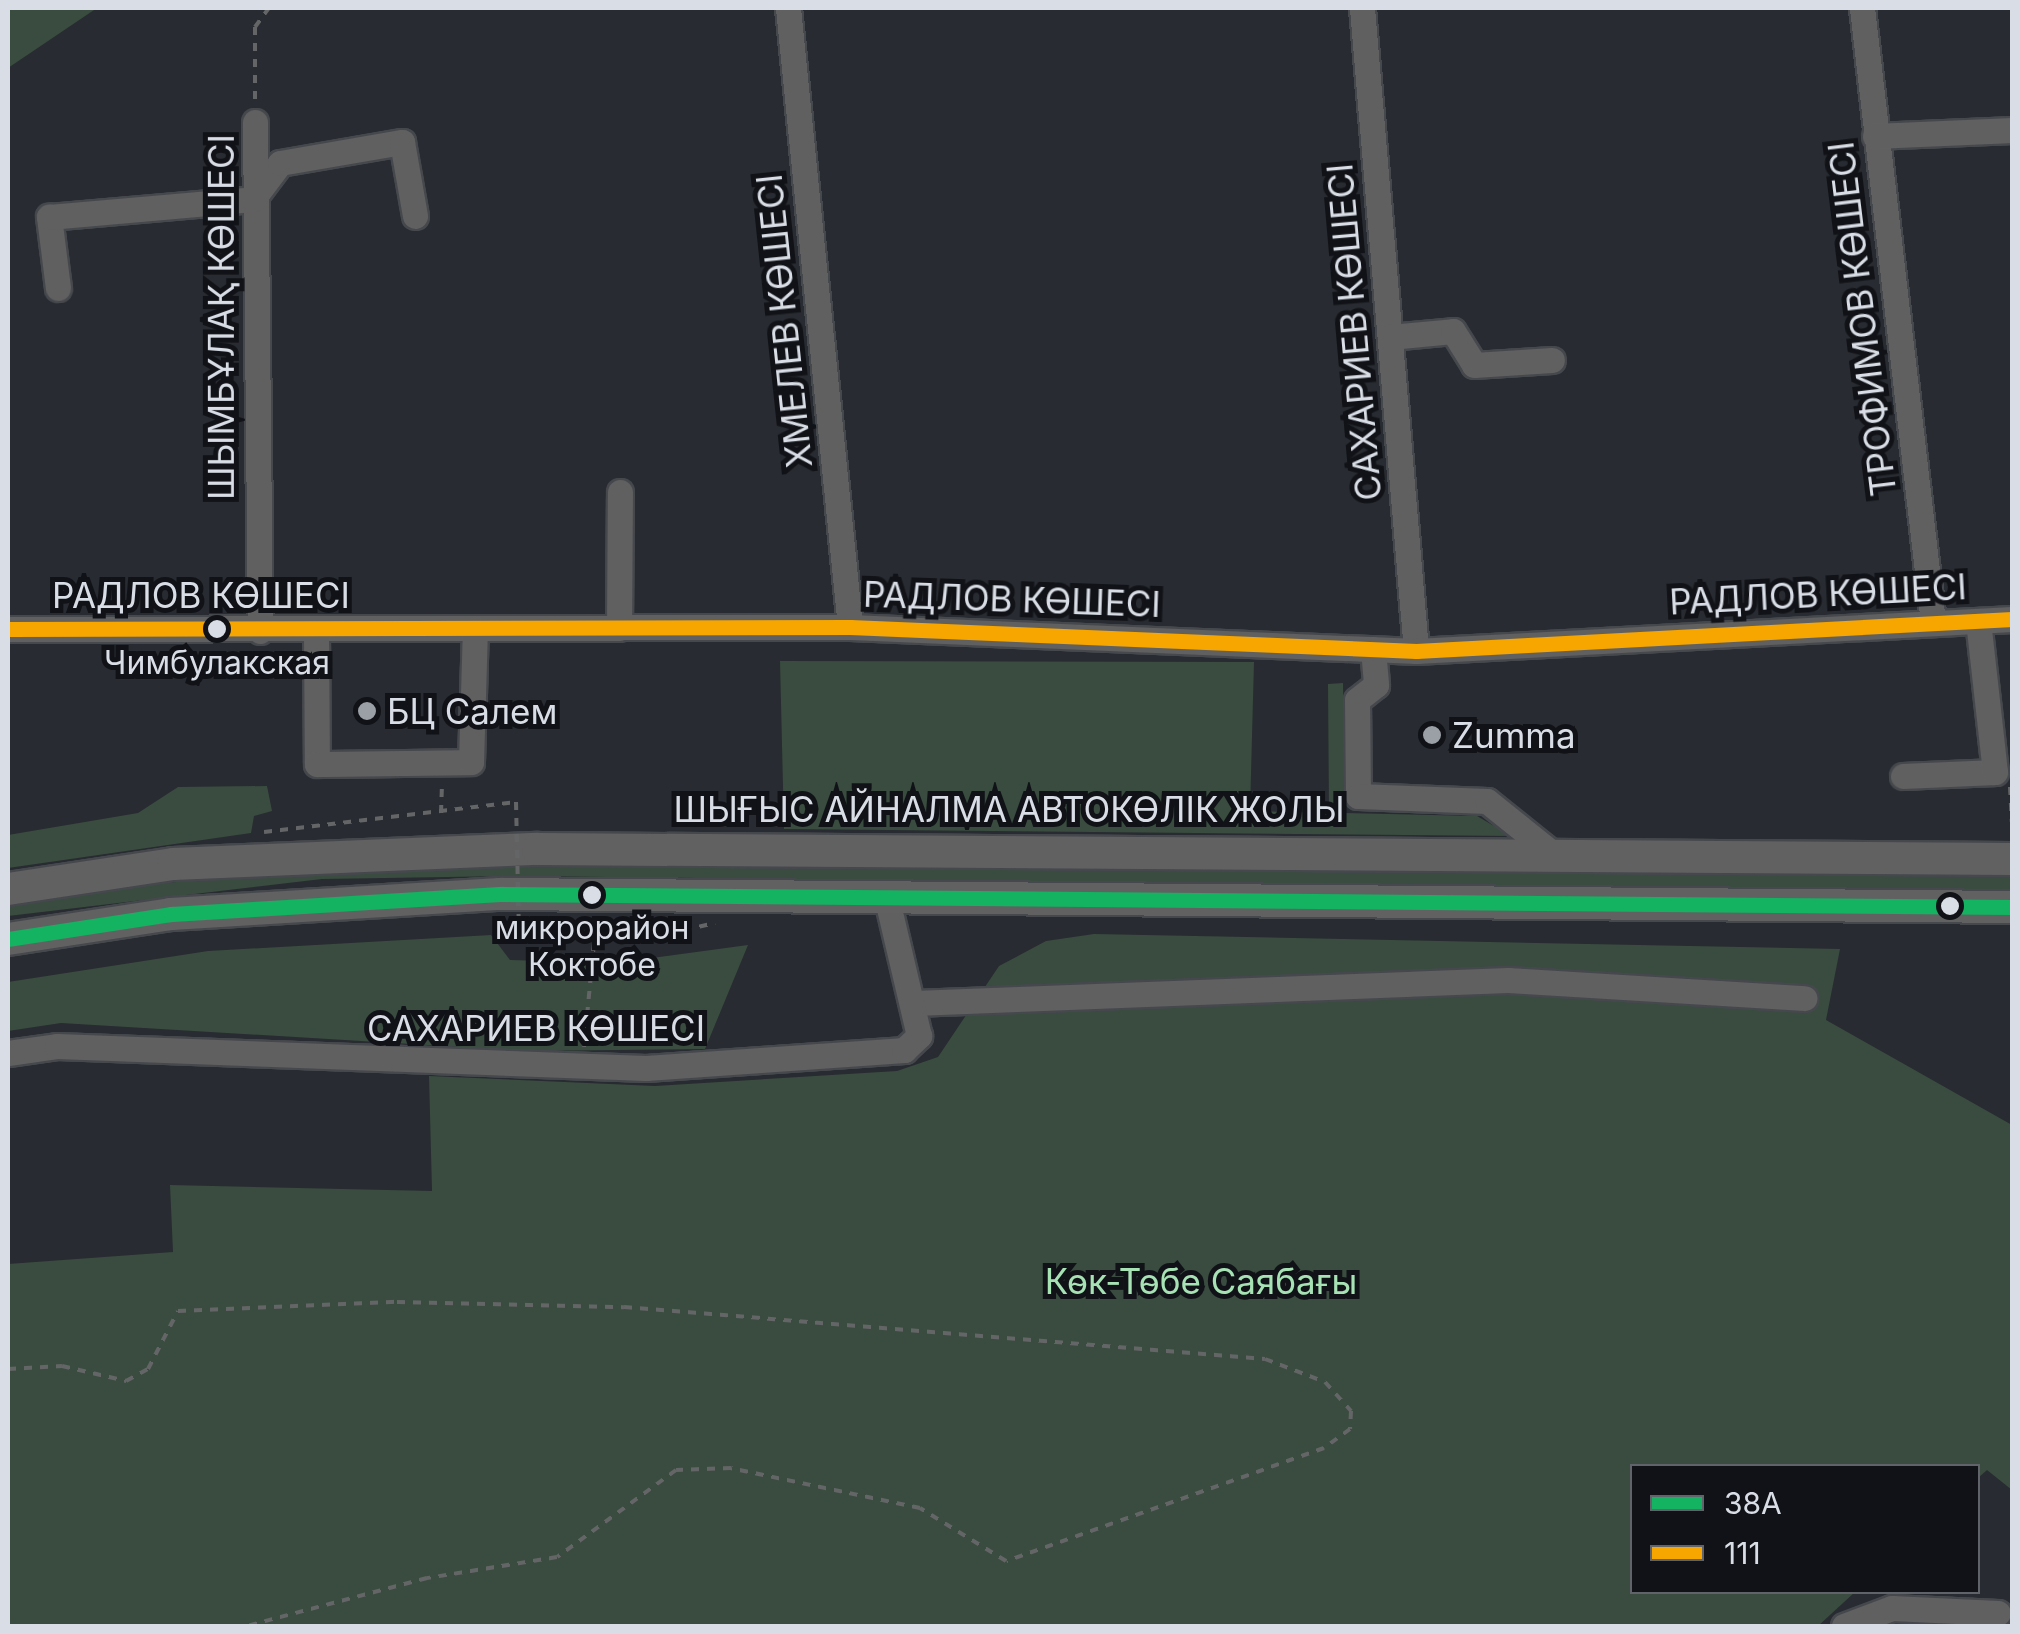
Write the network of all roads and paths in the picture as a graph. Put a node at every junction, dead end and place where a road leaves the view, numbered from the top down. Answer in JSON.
{"nodes":[{"id":1,"x":269,"y":8,"type":"edge"},
{"id":2,"x":788,"y":8,"type":"edge"},
{"id":3,"x":1362,"y":8,"type":"edge"},
{"id":4,"x":1862,"y":8,"type":"edge"},
{"id":5,"x":255,"y":122,"type":"joint"},
{"id":6,"x":2012,"y":130,"type":"edge"},
{"id":7,"x":1876,"y":136,"type":"junction"},
{"id":8,"x":254,"y":199,"type":"junction"},
{"id":9,"x":415,"y":216,"type":"dead end"},
{"id":10,"x":58,"y":288,"type":"dead end"},
{"id":11,"x":1390,"y":336,"type":"junction"},
{"id":12,"x":1552,"y":360,"type":"dead end"},
{"id":13,"x":620,"y":492,"type":"dead end"},
{"id":14,"x":2012,"y":619,"type":"edge"},
{"id":15,"x":1978,"y":621,"type":"junction"},
{"id":16,"x":1934,"y":623,"type":"junction"},
{"id":17,"x":850,"y":627,"type":"junction"},
{"id":18,"x":619,"y":628,"type":"junction"},
{"id":19,"x":8,"y":629,"type":"edge"},
{"id":20,"x":260,"y":630,"type":"junction"},
{"id":21,"x":476,"y":630,"type":"junction"},
{"id":22,"x":316,"y":632,"type":"junction"},
{"id":23,"x":1373,"y":649,"type":"junction"},
{"id":24,"x":1416,"y":651,"type":"junction"},
{"id":25,"x":443,"y":762,"type":"junction"},
{"id":26,"x":1995,"y":772,"type":"junction"},
{"id":27,"x":1902,"y":776,"type":"dead end"},
{"id":28,"x":470,"y":804,"type":"dead end"},
{"id":29,"x":441,"y":813,"type":"dead end"},
{"id":30,"x":2012,"y":822,"type":"edge"},
{"id":31,"x":1552,"y":853,"type":"junction"},
{"id":32,"x":2012,"y":859,"type":"edge"},
{"id":33,"x":8,"y":889,"type":"edge"},
{"id":34,"x":887,"y":900,"type":"junction"},
{"id":35,"x":2012,"y":907,"type":"edge"},
{"id":36,"x":502,"y":914,"type":"dead end"},
{"id":37,"x":539,"y":918,"type":"dead end"},
{"id":38,"x":731,"y":918,"type":"dead end"},
{"id":39,"x":557,"y":920,"type":"dead end"},
{"id":40,"x":594,"y":924,"type":"junction"},
{"id":41,"x":594,"y":932,"type":"junction"},
{"id":42,"x":8,"y":939,"type":"edge"},
{"id":43,"x":1804,"y":998,"type":"dead end"},
{"id":44,"x":914,"y":1003,"type":"junction"},
{"id":45,"x":8,"y":1053,"type":"edge"},
{"id":46,"x":582,"y":1068,"type":"junction"},
{"id":47,"x":8,"y":1369,"type":"edge"},
{"id":48,"x":2001,"y":1614,"type":"edge"},
{"id":49,"x":247,"y":1626,"type":"edge"},
{"id":50,"x":1844,"y":1626,"type":"edge"}],
"edges":[{"from":1,"to":5,"type":"path","name":"ШЫМБҰЛАҚ КӨШЕСІ"},
{"from":2,"to":17,"type":"street","name":"ХМЕЛЕВ КӨШЕСІ"},
{"from":3,"to":11,"type":"street","name":"САХАРИЕВ КӨШЕСІ"},
{"from":4,"to":7,"type":"street","name":"ТРОФИМОВ КӨШЕСІ"},
{"from":5,"to":8,"type":"street","name":"ШЫМБҰЛАҚ КӨШЕСІ"},
{"from":6,"to":7,"type":"street"},
{"from":7,"to":16,"type":"street","name":"ТРОФИМОВ КӨШЕСІ"},
{"from":8,"to":9,"type":"street"},
{"from":8,"to":10,"type":"street"},
{"from":8,"to":20,"type":"street","name":"ШЫМБҰЛАҚ КӨШЕСІ"},
{"from":11,"to":12,"type":"street"},
{"from":11,"to":24,"type":"street","name":"САХАРИЕВ КӨШЕСІ"},
{"from":13,"to":18,"type":"street"},
{"from":14,"to":15,"type":"street","name":"РАДЛОВ КӨШЕСІ"},
{"from":15,"to":16,"type":"street","name":"РАДЛОВ КӨШЕСІ"},
{"from":15,"to":26,"type":"street"},
{"from":16,"to":24,"type":"street","name":"РАДЛОВ КӨШЕСІ"},
{"from":17,"to":18,"type":"street","name":"РАДЛОВ КӨШЕСІ"},
{"from":17,"to":23,"type":"street","name":"РАДЛОВ КӨШЕСІ"},
{"from":18,"to":21,"type":"street","name":"РАДЛОВ КӨШЕСІ"},
{"from":19,"to":20,"type":"street","name":"РАДЛОВ КӨШЕСІ"},
{"from":20,"to":22,"type":"street","name":"РАДЛОВ КӨШЕСІ"},
{"from":21,"to":22,"type":"street","name":"РАДЛОВ КӨШЕСІ"},
{"from":21,"to":25,"type":"street"},
{"from":22,"to":25,"type":"street"},
{"from":23,"to":24,"type":"street","name":"РАДЛОВ КӨШЕСІ"},
{"from":23,"to":31,"type":"street"},
{"from":25,"to":29,"type":"path"},
{"from":26,"to":27,"type":"street"},
{"from":26,"to":30,"type":"path"},
{"from":28,"to":41,"type":"path","bridge":true},
{"from":31,"to":32,"type":"main road","name":"ШЫҒЫС АЙНАЛМА АВТОКӨЛІК ЖОЛЫ"},
{"from":31,"to":33,"type":"main road","name":"ШЫҒЫС АЙНАЛМА АВТОКӨЛІК ЖОЛЫ"},
{"from":34,"to":35,"type":"main road"},
{"from":34,"to":42,"type":"main road"},
{"from":34,"to":44,"type":"street","name":"САХАРИЕВ КӨШЕСІ"},
{"from":36,"to":37,"type":"path"},
{"from":38,"to":40,"type":"path"},
{"from":39,"to":40,"type":"path"},
{"from":40,"to":41,"type":"path"},
{"from":41,"to":46,"type":"path"},
{"from":43,"to":44,"type":"street"},
{"from":44,"to":46,"type":"street","name":"САХАРИЕВ КӨШЕСІ"},
{"from":45,"to":46,"type":"street","name":"САХАРИЕВ КӨШЕСІ"},
{"from":47,"to":49,"type":"path"},
{"from":48,"to":50,"type":"street"}]}
